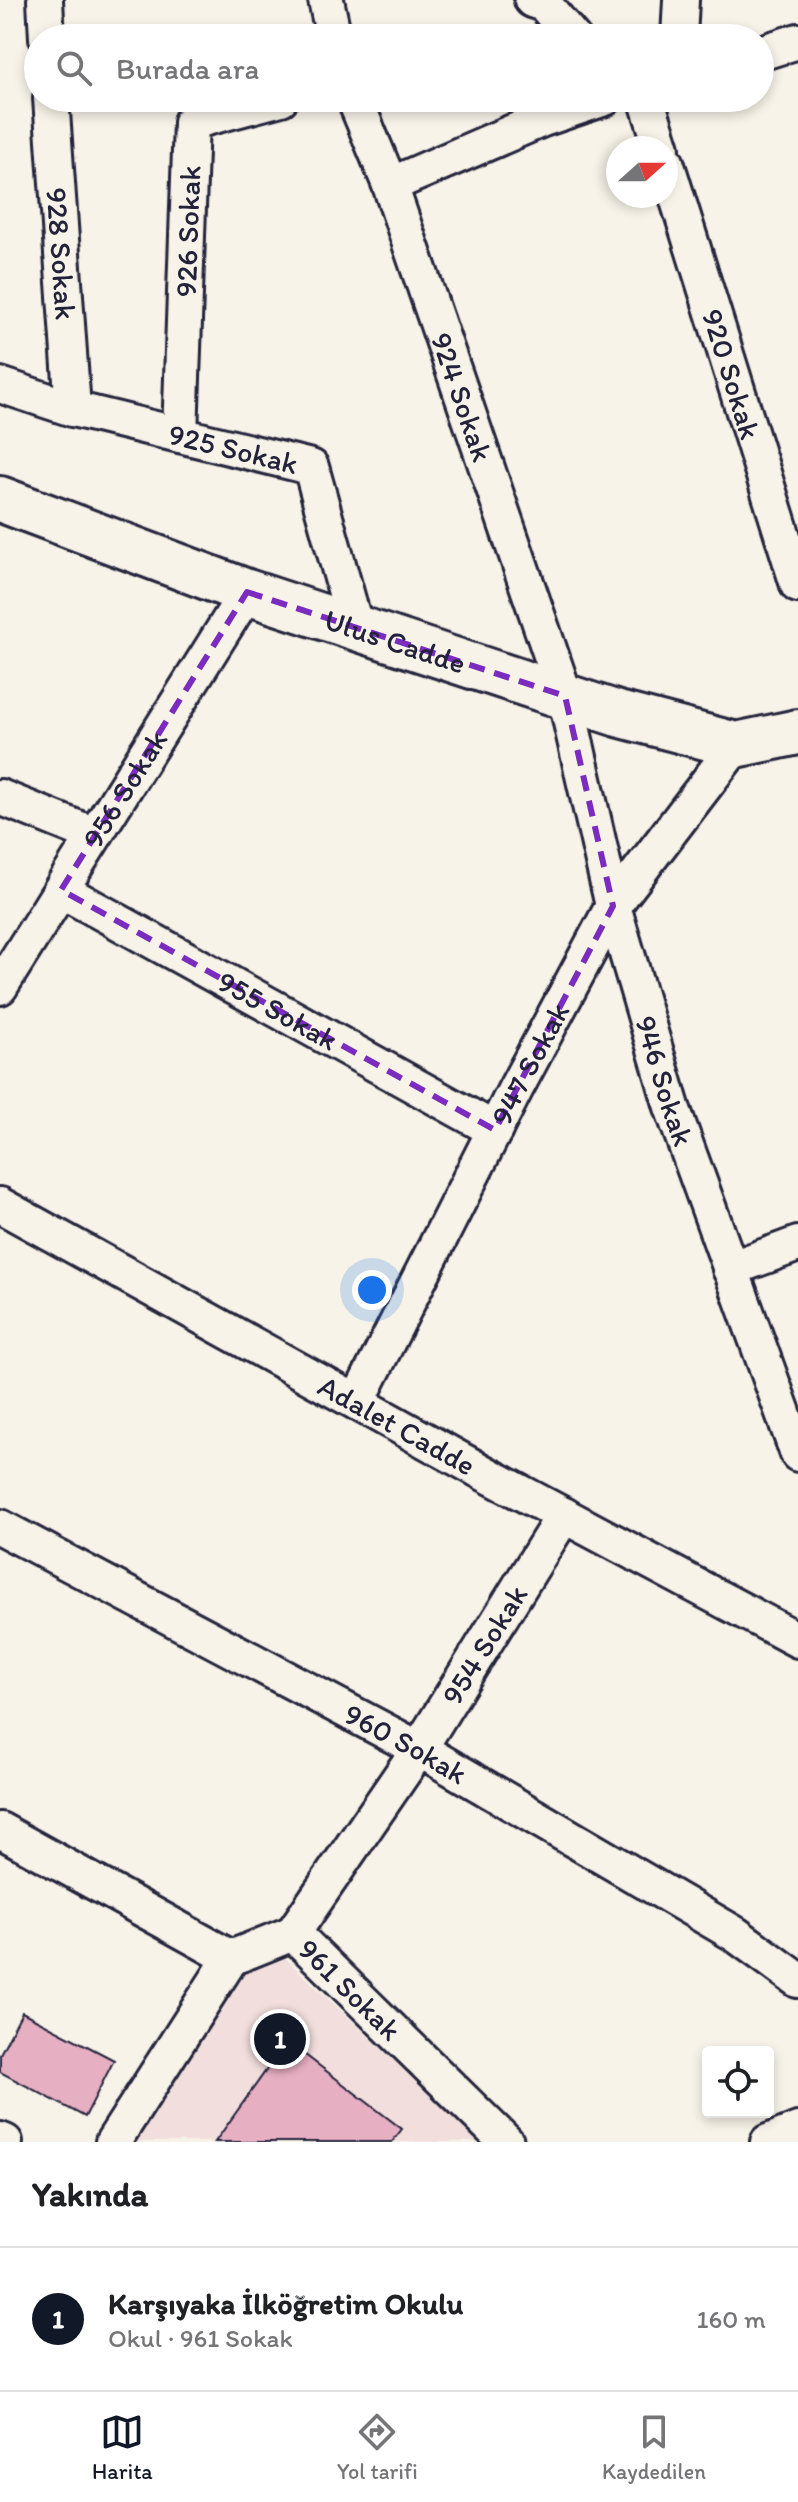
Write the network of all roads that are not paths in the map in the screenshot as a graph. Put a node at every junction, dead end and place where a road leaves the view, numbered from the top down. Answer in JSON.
{"nodes":[{"id":1,"x":45,"y":0,"type":"edge"},
{"id":2,"x":326,"y":0,"type":"edge"},
{"id":3,"x":532,"y":0,"type":"edge"},
{"id":4,"x":681,"y":0,"type":"edge"},
{"id":5,"x":46,"y":24,"type":"edge"},
{"id":6,"x":331,"y":24,"type":"edge"},
{"id":7,"x":561,"y":24,"type":"edge"},
{"id":8,"x":680,"y":24,"type":"edge"},
{"id":9,"x":798,"y":41,"type":"edge"},
{"id":10,"x":774,"y":49,"type":"edge"},
{"id":11,"x":52,"y":112,"type":"edge"},
{"id":12,"x":228,"y":112,"type":"edge"},
{"id":13,"x":360,"y":112,"type":"edge"},
{"id":14,"x":564,"y":112,"type":"edge"},
{"id":15,"x":650,"y":112,"type":"edge"},
{"id":16,"x":658,"y":136,"type":"edge"},
{"id":17,"x":390,"y":185,"type":"junction"},
{"id":18,"x":678,"y":200,"type":"edge"},
{"id":19,"x":0,"y":385,"type":"edge"},
{"id":20,"x":73,"y":409,"type":"junction"},
{"id":21,"x":180,"y":435,"type":"junction"},
{"id":22,"x":0,"y":499,"type":"edge"},
{"id":23,"x":798,"y":585,"type":"edge"},
{"id":24,"x":247,"y":592,"type":"junction"},
{"id":25,"x":355,"y":625,"type":"junction"},
{"id":26,"x":565,"y":696,"type":"junction"},
{"id":27,"x":798,"y":732,"type":"edge"},
{"id":28,"x":736,"y":745,"type":"junction"},
{"id":29,"x":0,"y":797,"type":"edge"},
{"id":30,"x":92,"y":834,"type":"junction"},
{"id":31,"x":61,"y":890,"type":"junction"},
{"id":32,"x":613,"y":906,"type":"junction"},
{"id":33,"x":2,"y":980,"type":"edge"},
{"id":34,"x":495,"y":1130,"type":"junction"},
{"id":35,"x":0,"y":1205,"type":"edge"},
{"id":36,"x":798,"y":1244,"type":"edge"},
{"id":37,"x":730,"y":1269,"type":"junction"},
{"id":38,"x":357,"y":1402,"type":"junction"},
{"id":39,"x":798,"y":1454,"type":"edge"},
{"id":40,"x":564,"y":1515,"type":"junction"},
{"id":41,"x":0,"y":1527,"type":"edge"},
{"id":42,"x":798,"y":1640,"type":"edge"},
{"id":43,"x":419,"y":1749,"type":"junction"},
{"id":44,"x":0,"y":1830,"type":"edge"},
{"id":45,"x":293,"y":1933,"type":"junction"},
{"id":46,"x":231,"y":1958,"type":"junction"},
{"id":47,"x":798,"y":1980,"type":"edge"},
{"id":48,"x":798,"y":2130,"type":"edge"},
{"id":49,"x":113,"y":2142,"type":"edge"},
{"id":50,"x":506,"y":2142,"type":"edge"},
{"id":51,"x":768,"y":2142,"type":"edge"}],
"edges":[{"from":1,"to":5,"type":"street"},
{"from":2,"to":6,"type":"street"},
{"from":3,"to":7,"type":"street"},
{"from":4,"to":8,"type":"street"},
{"from":9,"to":10,"type":"street"},
{"from":11,"to":20,"type":"street","name":"928 Sokak"},
{"from":12,"to":21,"type":"street","name":"926 Sokak"},
{"from":13,"to":17,"type":"street","name":"924 Sokak"},
{"from":14,"to":17,"type":"street"},
{"from":15,"to":16,"type":"street"},
{"from":17,"to":26,"type":"street","name":"924 Sokak"},
{"from":18,"to":23,"type":"street","name":"920 Sokak"},
{"from":19,"to":20,"type":"street","name":"925 Sokak"},
{"from":20,"to":21,"type":"street","name":"925 Sokak"},
{"from":21,"to":25,"type":"street","name":"925 Sokak"},
{"from":22,"to":24,"type":"street","name":"Ulus Cadde"},
{"from":24,"to":25,"type":"street","name":"Ulus Cadde"},
{"from":24,"to":30,"type":"street","name":"956 Sokak"},
{"from":25,"to":26,"type":"street","name":"Ulus Cadde"},
{"from":26,"to":28,"type":"street","name":"Ulus Cadde"},
{"from":26,"to":32,"type":"street","name":"946 Sokak"},
{"from":27,"to":28,"type":"street","name":"Ulus Cadde"},
{"from":28,"to":32,"type":"street","name":"947 Sokak"},
{"from":29,"to":30,"type":"street"},
{"from":30,"to":31,"type":"street","name":"956 Sokak"},
{"from":31,"to":33,"type":"street","name":"956 Sokak"},
{"from":31,"to":34,"type":"street","name":"955 Sokak"},
{"from":32,"to":34,"type":"street","name":"947 Sokak"},
{"from":32,"to":37,"type":"street","name":"946 Sokak"},
{"from":34,"to":38,"type":"street","name":"947 Sokak"},
{"from":35,"to":38,"type":"street","name":"Adalet Cadde"},
{"from":36,"to":37,"type":"street"},
{"from":37,"to":39,"type":"street","name":"946 Sokak"},
{"from":38,"to":40,"type":"street","name":"Adalet Cadde"},
{"from":40,"to":42,"type":"street","name":"Adalet Cadde"},
{"from":40,"to":43,"type":"street","name":"954 Sokak"},
{"from":41,"to":43,"type":"street","name":"960 Sokak"},
{"from":43,"to":45,"type":"street","name":"954 Sokak"},
{"from":43,"to":47,"type":"street","name":"960 Sokak"},
{"from":44,"to":46,"type":"street"},
{"from":45,"to":46,"type":"street","name":"961 Sokak"},
{"from":45,"to":50,"type":"street","name":"961 Sokak"},
{"from":46,"to":49,"type":"street"},
{"from":48,"to":51,"type":"street"}]}
